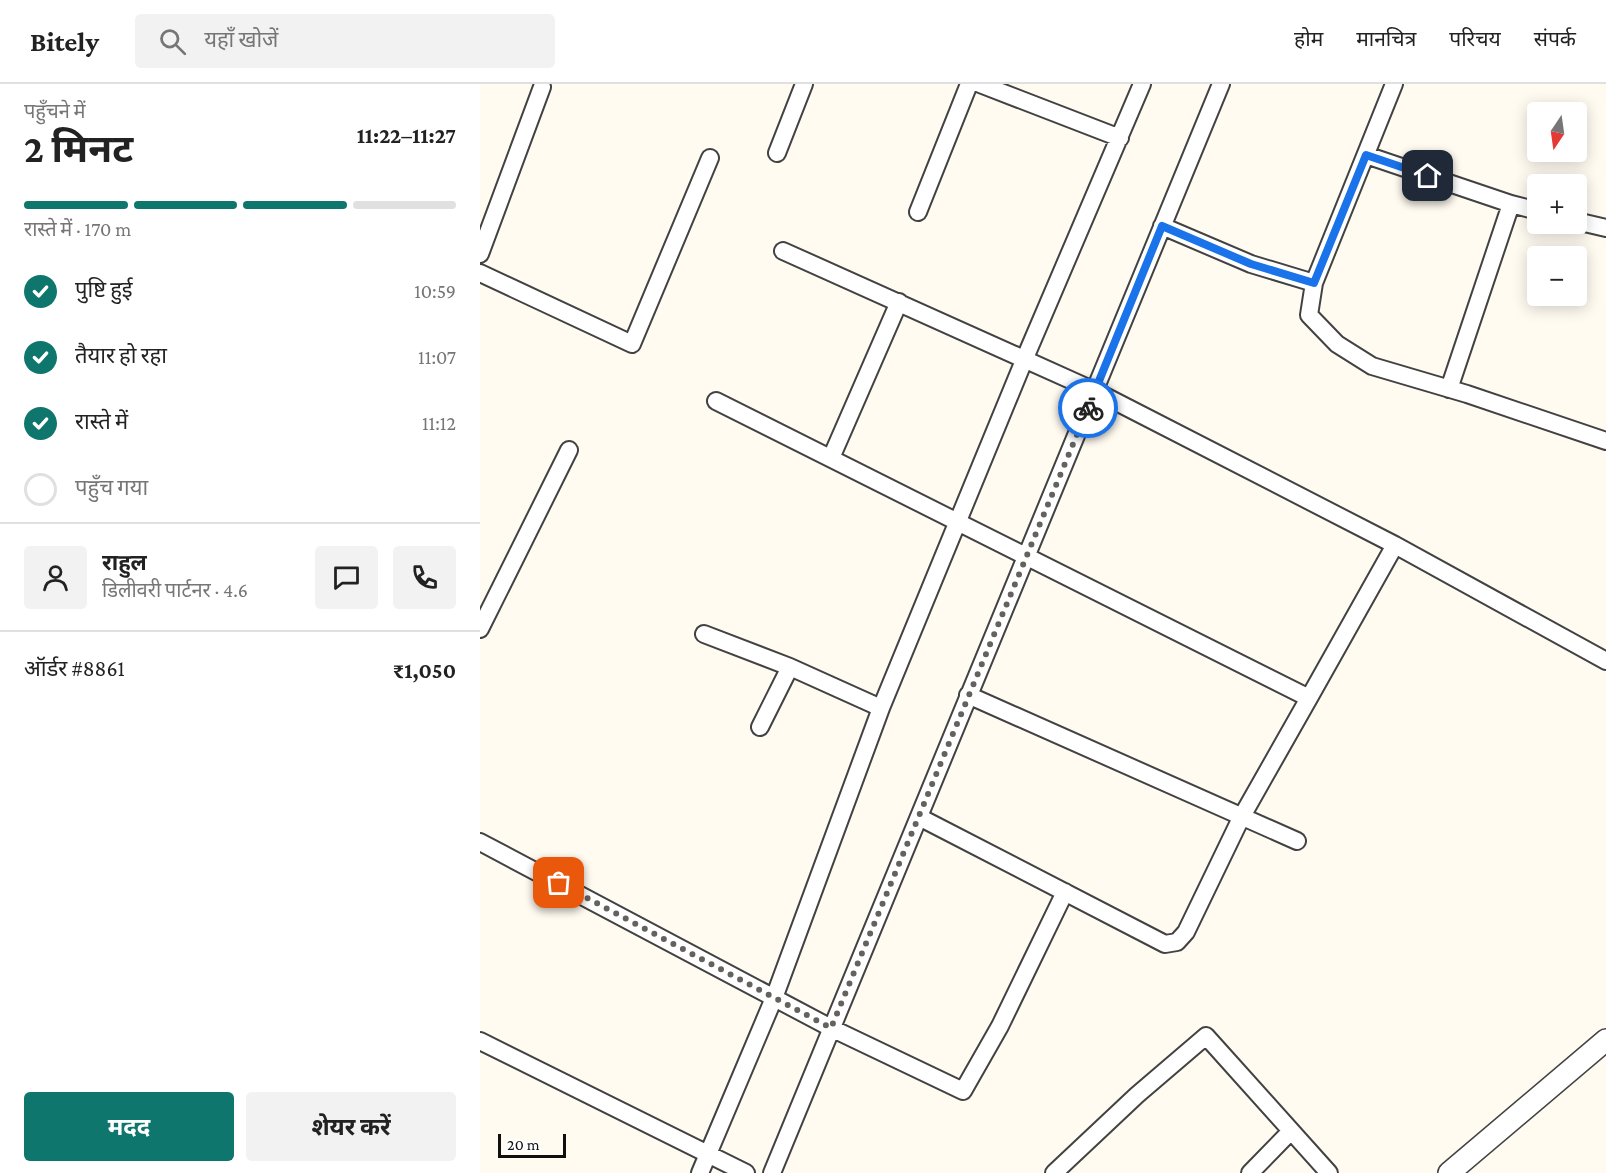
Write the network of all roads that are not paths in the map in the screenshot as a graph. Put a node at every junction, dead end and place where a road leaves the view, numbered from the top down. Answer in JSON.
{"nodes":[{"id":1,"x":804,"y":84,"type":"edge"},
{"id":2,"x":969,"y":84,"type":"edge"},
{"id":3,"x":980,"y":84,"type":"edge"},
{"id":4,"x":1142,"y":84,"type":"edge"},
{"id":5,"x":1221,"y":84,"type":"edge"},
{"id":6,"x":1394,"y":84,"type":"edge"},
{"id":7,"x":542,"y":87,"type":"dead end"},
{"id":8,"x":1120,"y":138,"type":"junction"},
{"id":9,"x":777,"y":153,"type":"dead end"},
{"id":10,"x":1366,"y":155,"type":"junction"},
{"id":11,"x":710,"y":158,"type":"dead end"},
{"id":12,"x":1511,"y":204,"type":"junction"},
{"id":13,"x":1527,"y":208,"type":"edge"},
{"id":14,"x":918,"y":212,"type":"dead end"},
{"id":15,"x":1587,"y":224,"type":"edge"},
{"id":16,"x":1162,"y":226,"type":"junction"},
{"id":17,"x":1606,"y":228,"type":"edge"},
{"id":18,"x":783,"y":251,"type":"dead end"},
{"id":19,"x":480,"y":254,"type":"edge"},
{"id":20,"x":480,"y":273,"type":"edge"},
{"id":21,"x":1314,"y":283,"type":"junction"},
{"id":22,"x":899,"y":302,"type":"junction"},
{"id":23,"x":1025,"y":358,"type":"junction"},
{"id":24,"x":1449,"y":389,"type":"junction"},
{"id":25,"x":1095,"y":391,"type":"junction"},
{"id":26,"x":716,"y":401,"type":"dead end"},
{"id":27,"x":1606,"y":441,"type":"edge"},
{"id":28,"x":569,"y":450,"type":"dead end"},
{"id":29,"x":831,"y":458,"type":"junction"},
{"id":30,"x":958,"y":522,"type":"junction"},
{"id":31,"x":1395,"y":545,"type":"junction"},
{"id":32,"x":1027,"y":556,"type":"junction"},
{"id":33,"x":480,"y":629,"type":"edge"},
{"id":34,"x":704,"y":634,"type":"dead end"},
{"id":35,"x":1606,"y":661,"type":"edge"},
{"id":36,"x":790,"y":667,"type":"junction"},
{"id":37,"x":968,"y":695,"type":"junction"},
{"id":38,"x":1309,"y":698,"type":"junction"},
{"id":39,"x":881,"y":708,"type":"junction"},
{"id":40,"x":760,"y":727,"type":"dead end"},
{"id":41,"x":919,"y":817,"type":"junction"},
{"id":42,"x":1241,"y":818,"type":"junction"},
{"id":43,"x":1297,"y":841,"type":"dead end"},
{"id":44,"x":480,"y":842,"type":"edge"},
{"id":45,"x":1065,"y":892,"type":"junction"},
{"id":46,"x":774,"y":998,"type":"junction"},
{"id":47,"x":831,"y":1028,"type":"junction"},
{"id":48,"x":1606,"y":1040,"type":"edge"},
{"id":49,"x":480,"y":1041,"type":"edge"},
{"id":50,"x":1290,"y":1132,"type":"junction"},
{"id":51,"x":709,"y":1153,"type":"junction"},
{"id":52,"x":700,"y":1173,"type":"edge"},
{"id":53,"x":746,"y":1173,"type":"edge"},
{"id":54,"x":772,"y":1173,"type":"edge"},
{"id":55,"x":1054,"y":1173,"type":"edge"},
{"id":56,"x":1250,"y":1173,"type":"edge"},
{"id":57,"x":1329,"y":1173,"type":"edge"},
{"id":58,"x":1449,"y":1173,"type":"edge"}],
"edges":[{"from":1,"to":9,"type":"street"},
{"from":2,"to":14,"type":"street"},
{"from":3,"to":8,"type":"street"},
{"from":4,"to":8,"type":"street"},
{"from":5,"to":16,"type":"street"},
{"from":6,"to":10,"type":"street"},
{"from":7,"to":19,"type":"street"},
{"from":8,"to":23,"type":"street"},
{"from":10,"to":12,"type":"street"},
{"from":10,"to":21,"type":"street"},
{"from":11,"to":20,"type":"street"},
{"from":12,"to":13,"type":"street"},
{"from":12,"to":24,"type":"street"},
{"from":15,"to":17,"type":"street"},
{"from":16,"to":21,"type":"street"},
{"from":16,"to":25,"type":"street"},
{"from":18,"to":22,"type":"street"},
{"from":21,"to":24,"type":"street"},
{"from":22,"to":23,"type":"street"},
{"from":22,"to":29,"type":"street"},
{"from":23,"to":25,"type":"street"},
{"from":23,"to":30,"type":"street"},
{"from":24,"to":27,"type":"street"},
{"from":25,"to":31,"type":"street"},
{"from":25,"to":32,"type":"street"},
{"from":26,"to":29,"type":"street"},
{"from":28,"to":33,"type":"street"},
{"from":29,"to":30,"type":"street"},
{"from":30,"to":32,"type":"street"},
{"from":30,"to":39,"type":"street"},
{"from":31,"to":35,"type":"street"},
{"from":31,"to":38,"type":"street"},
{"from":32,"to":37,"type":"street"},
{"from":32,"to":38,"type":"street"},
{"from":34,"to":36,"type":"street"},
{"from":36,"to":39,"type":"street"},
{"from":36,"to":40,"type":"street"},
{"from":37,"to":41,"type":"street"},
{"from":37,"to":42,"type":"street"},
{"from":38,"to":42,"type":"street"},
{"from":39,"to":46,"type":"street"},
{"from":41,"to":45,"type":"street"},
{"from":41,"to":47,"type":"street"},
{"from":42,"to":43,"type":"street"},
{"from":42,"to":45,"type":"street"},
{"from":44,"to":46,"type":"street"},
{"from":45,"to":47,"type":"street"},
{"from":46,"to":47,"type":"street"},
{"from":46,"to":51,"type":"street"},
{"from":47,"to":54,"type":"street"},
{"from":48,"to":58,"type":"street"},
{"from":49,"to":51,"type":"street"},
{"from":50,"to":55,"type":"street"},
{"from":50,"to":56,"type":"street"},
{"from":50,"to":57,"type":"street"},
{"from":51,"to":52,"type":"street"},
{"from":51,"to":53,"type":"street"}]}
